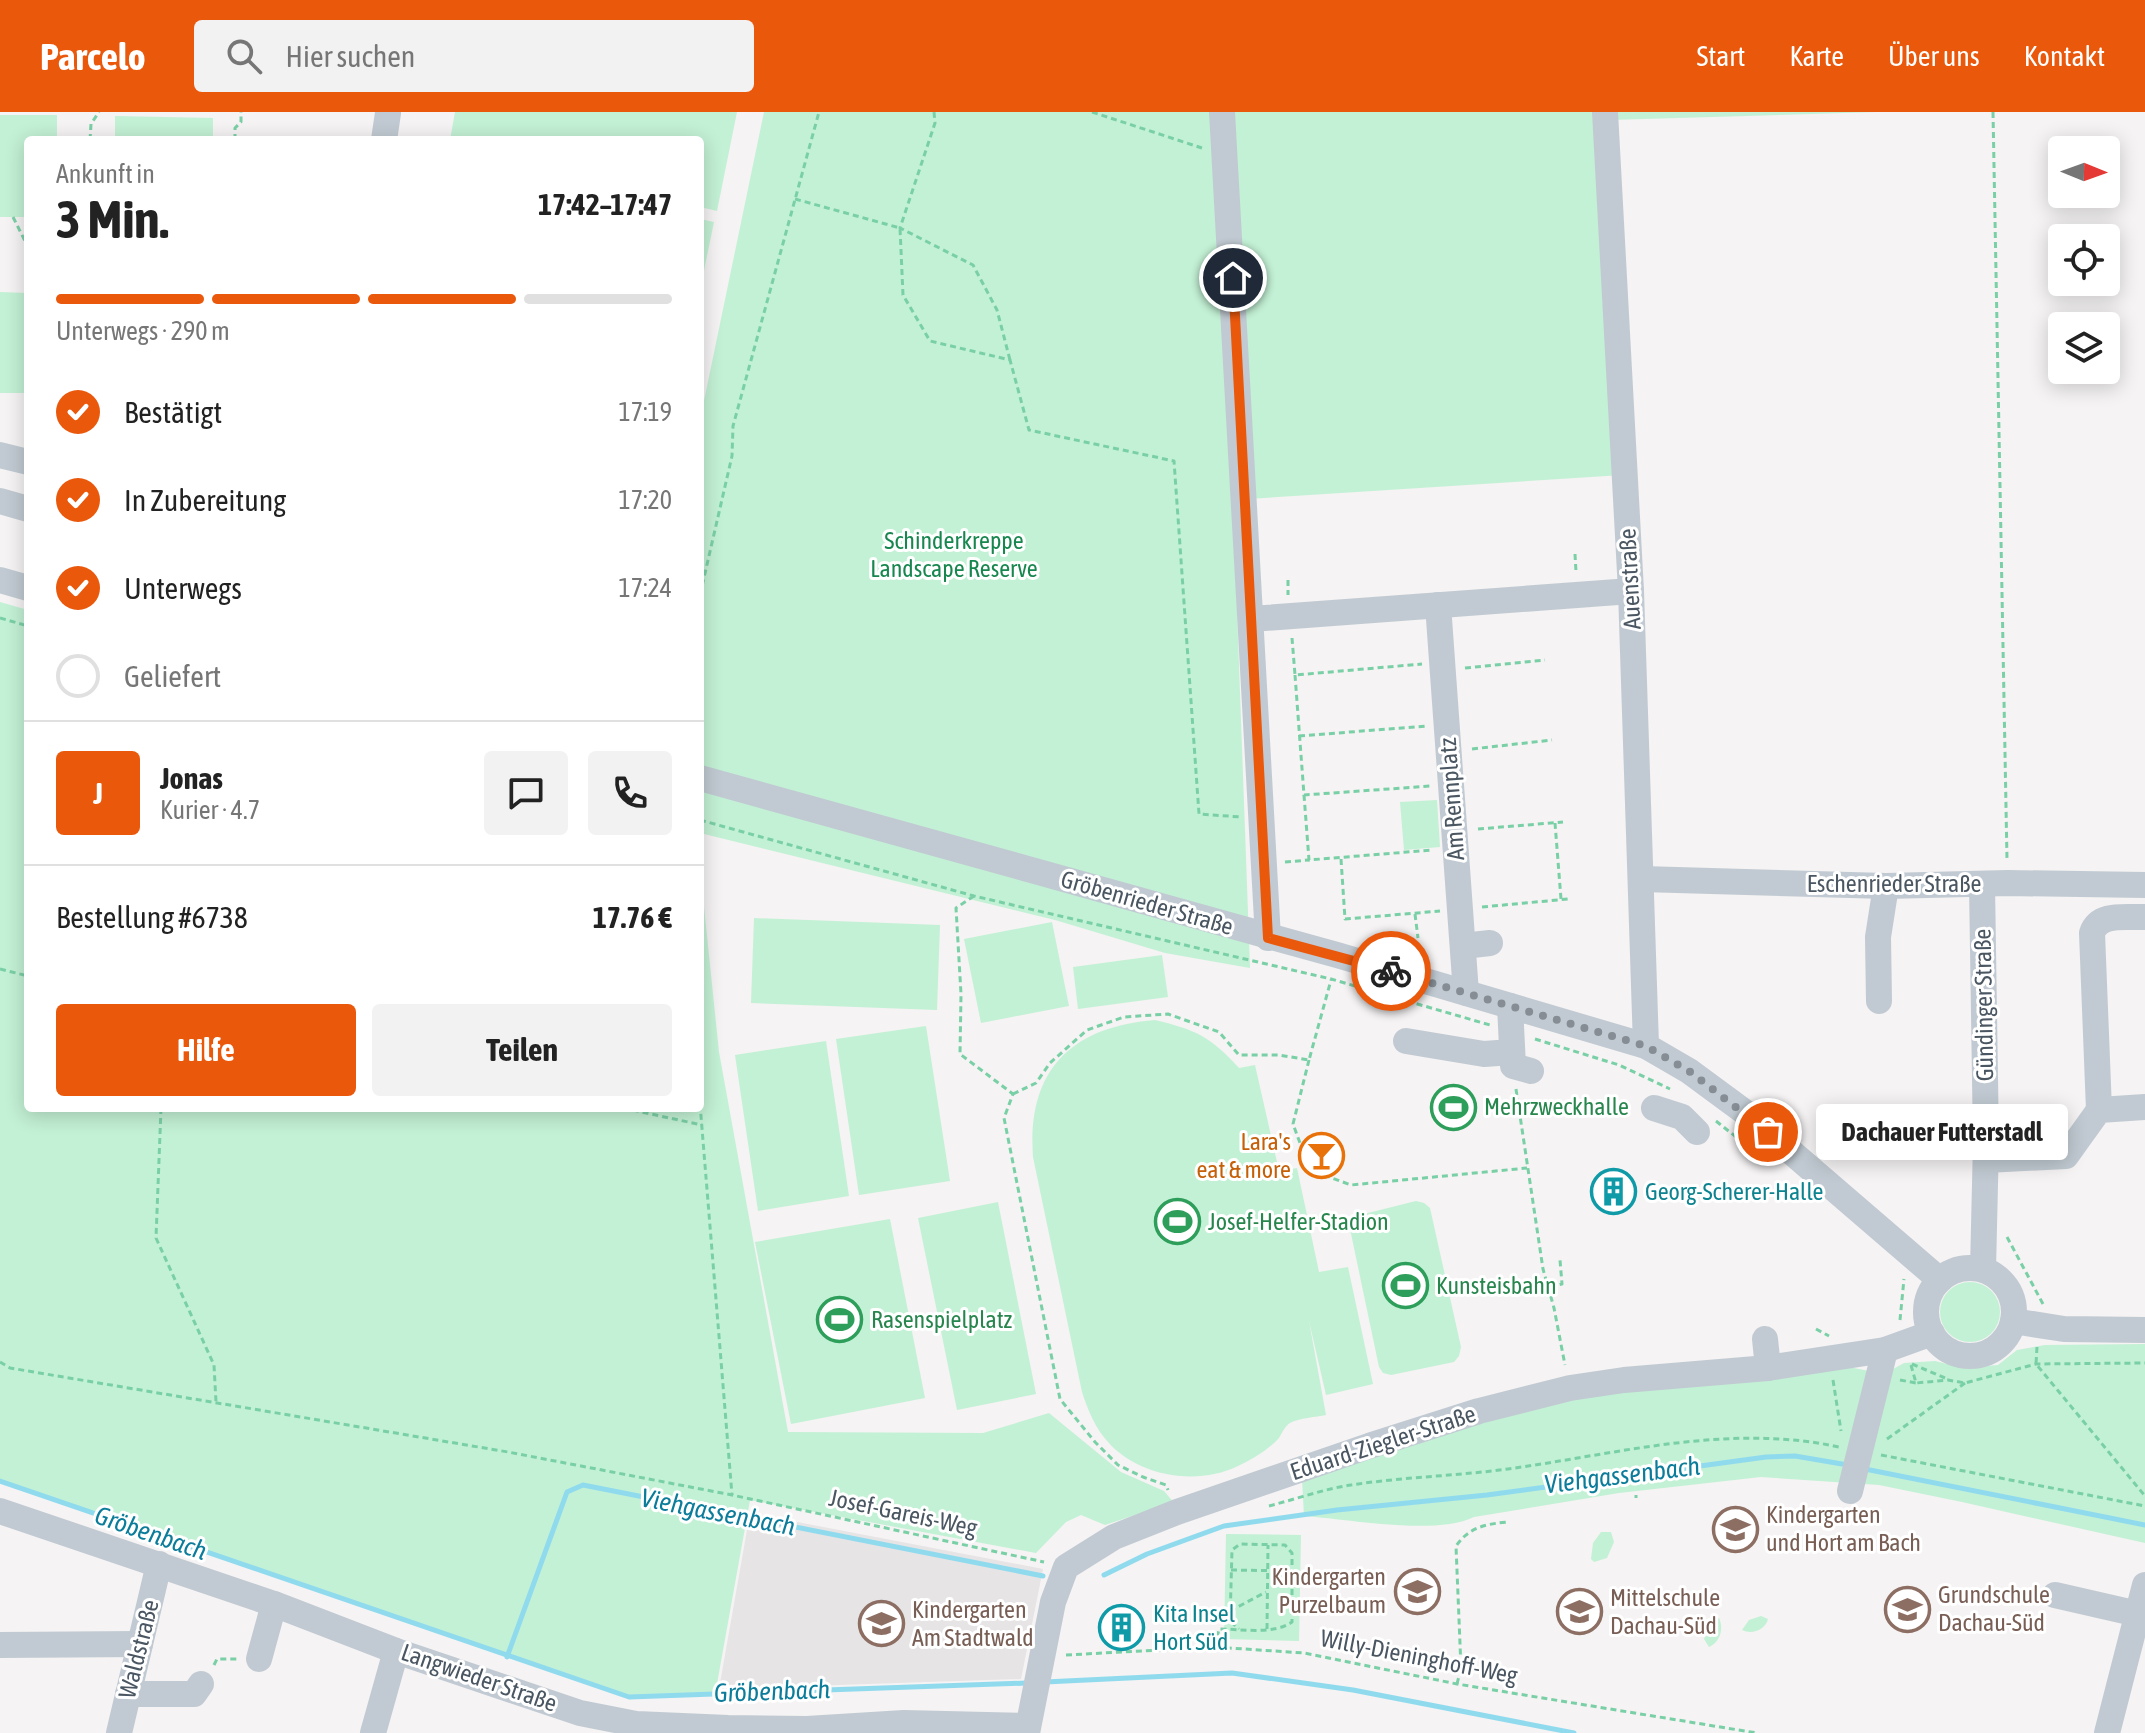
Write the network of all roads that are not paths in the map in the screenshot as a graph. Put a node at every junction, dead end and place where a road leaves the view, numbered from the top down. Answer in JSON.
{"nodes":[{"id":1,"x":1222,"y":112,"type":"edge"},
{"id":2,"x":1605,"y":112,"type":"edge"},
{"id":3,"x":388,"y":113,"type":"edge"},
{"id":4,"x":385,"y":136,"type":"edge"},
{"id":5,"x":0,"y":455,"type":"edge"},
{"id":6,"x":24,"y":461,"type":"edge"},
{"id":7,"x":0,"y":501,"type":"edge"},
{"id":8,"x":24,"y":508,"type":"edge"},
{"id":9,"x":0,"y":580,"type":"edge"},
{"id":10,"x":24,"y":587,"type":"edge"},
{"id":11,"x":1631,"y":591,"type":"junction"},
{"id":12,"x":1438,"y":605,"type":"junction"},
{"id":13,"x":1251,"y":619,"type":"junction"},
{"id":14,"x":704,"y":779,"type":"edge"},
{"id":15,"x":1642,"y":879,"type":"junction"},
{"id":16,"x":1995,"y":884,"type":"junction"},
{"id":17,"x":2145,"y":885,"type":"edge"},
{"id":18,"x":1886,"y":886,"type":"junction"},
{"id":19,"x":2145,"y":917,"type":"edge"},
{"id":20,"x":1463,"y":926,"type":"junction"},
{"id":21,"x":1268,"y":938,"type":"junction"},
{"id":22,"x":1490,"y":943,"type":"dead end"},
{"id":23,"x":1466,"y":993,"type":"junction"},
{"id":24,"x":1879,"y":1001,"type":"dead end"},
{"id":25,"x":1406,"y":1041,"type":"dead end"},
{"id":26,"x":1515,"y":1045,"type":"junction"},
{"id":27,"x":1646,"y":1046,"type":"junction"},
{"id":28,"x":1665,"y":1100,"type":"road end"},
{"id":29,"x":2145,"y":1107,"type":"edge"},
{"id":30,"x":2099,"y":1110,"type":"junction"},
{"id":31,"x":1705,"y":1125,"type":"road end"},
{"id":32,"x":1986,"y":1160,"type":"junction"},
{"id":33,"x":1983,"y":1269,"type":"junction"},
{"id":34,"x":1940,"y":1280,"type":"junction"},
{"id":35,"x":2025,"y":1324,"type":"junction"},
{"id":36,"x":2145,"y":1330,"type":"edge"},
{"id":37,"x":1932,"y":1333,"type":"junction"},
{"id":38,"x":1765,"y":1339,"type":"dead end"},
{"id":39,"x":1901,"y":1352,"type":"junction"},
{"id":40,"x":1768,"y":1368,"type":"junction"},
{"id":41,"x":1850,"y":1491,"type":"dead end"},
{"id":42,"x":0,"y":1511,"type":"edge"},
{"id":43,"x":159,"y":1564,"type":"junction"},
{"id":44,"x":2145,"y":1585,"type":"edge"},
{"id":45,"x":2055,"y":1595,"type":"dead end"},
{"id":46,"x":274,"y":1604,"type":"junction"},
{"id":47,"x":2138,"y":1614,"type":"junction"},
{"id":48,"x":140,"y":1644,"type":"junction"},
{"id":49,"x":0,"y":1645,"type":"edge"},
{"id":50,"x":396,"y":1651,"type":"junction"},
{"id":51,"x":259,"y":1659,"type":"road end"},
{"id":52,"x":201,"y":1684,"type":"road end"},
{"id":53,"x":128,"y":1694,"type":"junction"},
{"id":54,"x":1029,"y":1722,"type":"edge"},
{"id":55,"x":635,"y":1728,"type":"edge"},
{"id":56,"x":119,"y":1733,"type":"edge"},
{"id":57,"x":373,"y":1733,"type":"edge"},
{"id":58,"x":2107,"y":1733,"type":"edge"}],
"edges":[{"from":1,"to":13,"type":"street"},
{"from":2,"to":11,"type":"street","name":"Auenstraße"},
{"from":3,"to":4,"type":"street"},
{"from":5,"to":6,"type":"street"},
{"from":7,"to":8,"type":"street"},
{"from":9,"to":10,"type":"street"},
{"from":11,"to":12,"type":"street"},
{"from":11,"to":15,"type":"street","name":"Auenstraße"},
{"from":12,"to":13,"type":"street"},
{"from":12,"to":20,"type":"street","name":"Am Rennplatz"},
{"from":13,"to":21,"type":"street"},
{"from":14,"to":21,"type":"street","name":"Gröbenrieder Straße"},
{"from":15,"to":18,"type":"street","name":"Eschenrieder Straße"},
{"from":15,"to":27,"type":"street","name":"Auenstraße"},
{"from":16,"to":17,"type":"street","name":"Eschenrieder Straße"},
{"from":16,"to":18,"type":"street","name":"Eschenrieder Straße"},
{"from":16,"to":32,"type":"street","name":"Gündinger Straße"},
{"from":18,"to":24,"type":"street"},
{"from":19,"to":30,"type":"street"},
{"from":20,"to":22,"type":"street"},
{"from":20,"to":23,"type":"street","name":"Am Rennplatz"},
{"from":21,"to":23,"type":"street","name":"Gröbenrieder Straße"},
{"from":23,"to":26,"type":"street","name":"Gröbenrieder Straße"},
{"from":25,"to":26,"type":"street"},
{"from":26,"to":27,"type":"street","name":"Gröbenrieder Straße"},
{"from":27,"to":34,"type":"street","name":"Gröbenrieder Straße"},
{"from":28,"to":31,"type":"street"},
{"from":29,"to":30,"type":"street"},
{"from":30,"to":32,"type":"street"},
{"from":32,"to":33,"type":"street","name":"Gündinger Straße"},
{"from":33,"to":34,"type":"street"},
{"from":33,"to":35,"type":"street"},
{"from":34,"to":37,"type":"street"},
{"from":35,"to":36,"type":"street"},
{"from":35,"to":37,"type":"street"},
{"from":37,"to":39,"type":"street","name":"Eduard-Ziegler-Straße"},
{"from":38,"to":40,"type":"street"},
{"from":39,"to":40,"type":"street","name":"Eduard-Ziegler-Straße"},
{"from":39,"to":41,"type":"street"},
{"from":40,"to":54,"type":"street","name":"Eduard-Ziegler-Straße"},
{"from":42,"to":43,"type":"street","name":"Langwieder Straße"},
{"from":43,"to":46,"type":"street","name":"Langwieder Straße"},
{"from":43,"to":48,"type":"street","name":"Waldstraße"},
{"from":44,"to":47,"type":"street"},
{"from":45,"to":47,"type":"street"},
{"from":46,"to":50,"type":"street","name":"Langwieder Straße"},
{"from":46,"to":51,"type":"street"},
{"from":47,"to":58,"type":"street"},
{"from":48,"to":49,"type":"street"},
{"from":48,"to":53,"type":"street","name":"Waldstraße"},
{"from":50,"to":55,"type":"street","name":"Langwieder Straße"},
{"from":50,"to":57,"type":"street"},
{"from":52,"to":53,"type":"street"},
{"from":53,"to":56,"type":"street","name":"Waldstraße"},
{"from":54,"to":55,"type":"street","name":"Langwieder Straße"}]}
